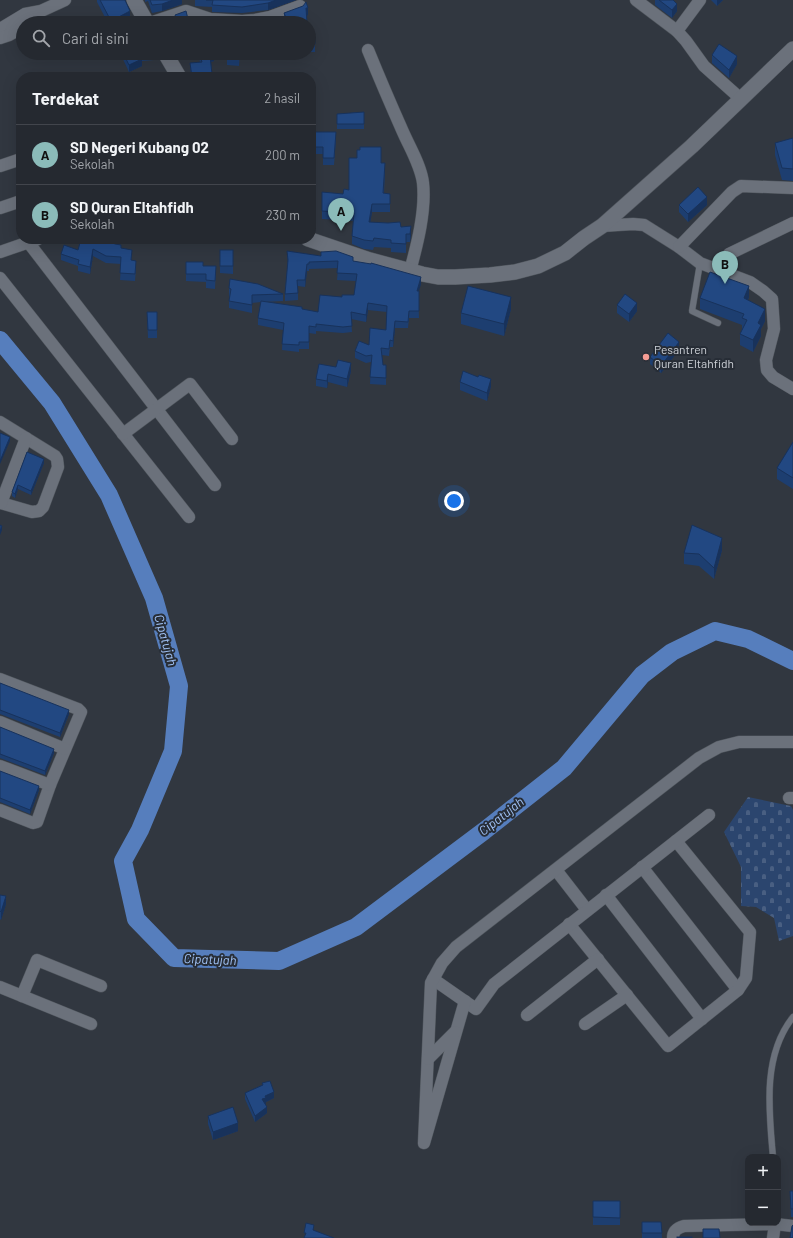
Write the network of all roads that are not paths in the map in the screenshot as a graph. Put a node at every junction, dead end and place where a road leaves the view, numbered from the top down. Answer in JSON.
{"nodes":[{"id":1,"x":65,"y":0,"type":"edge"},
{"id":2,"x":134,"y":0,"type":"edge"},
{"id":3,"x":636,"y":0,"type":"edge"},
{"id":4,"x":700,"y":0,"type":"edge"},
{"id":5,"x":300,"y":6,"type":"edge"},
{"id":6,"x":41,"y":11,"type":"junction"},
{"id":7,"x":21,"y":16,"type":"edge"},
{"id":8,"x":36,"y":16,"type":"edge"},
{"id":9,"x":144,"y":16,"type":"edge"},
{"id":10,"x":171,"y":16,"type":"edge"},
{"id":11,"x":201,"y":16,"type":"edge"},
{"id":12,"x":273,"y":16,"type":"edge"},
{"id":13,"x":16,"y":19,"type":"edge"},
{"id":14,"x":0,"y":28,"type":"edge"},
{"id":15,"x":16,"y":31,"type":"edge"},
{"id":16,"x":677,"y":32,"type":"junction"},
{"id":17,"x":0,"y":38,"type":"edge"},
{"id":18,"x":793,"y":49,"type":"edge"},
{"id":19,"x":368,"y":50,"type":"dead end"},
{"id":20,"x":169,"y":60,"type":"edge"},
{"id":21,"x":176,"y":72,"type":"edge"},
{"id":22,"x":741,"y":99,"type":"junction"},
{"id":23,"x":16,"y":161,"type":"edge"},
{"id":24,"x":0,"y":166,"type":"edge"},
{"id":25,"x":793,"y":188,"type":"edge"},
{"id":26,"x":16,"y":203,"type":"edge"},
{"id":27,"x":0,"y":208,"type":"edge"},
{"id":28,"x":793,"y":223,"type":"edge"},
{"id":29,"x":602,"y":226,"type":"junction"},
{"id":30,"x":316,"y":242,"type":"edge"},
{"id":31,"x":24,"y":244,"type":"edge"},
{"id":32,"x":35,"y":244,"type":"edge"},
{"id":33,"x":679,"y":247,"type":"junction"},
{"id":34,"x":0,"y":252,"type":"edge"},
{"id":35,"x":700,"y":263,"type":"junction"},
{"id":36,"x":410,"y":271,"type":"junction"},
{"id":37,"x":720,"y":271,"type":"junction"},
{"id":38,"x":0,"y":278,"type":"edge"},
{"id":39,"x":718,"y":323,"type":"dead end"},
{"id":40,"x":793,"y":389,"type":"edge"},
{"id":41,"x":157,"y":409,"type":"junction"},
{"id":42,"x":0,"y":422,"type":"edge"},
{"id":43,"x":123,"y":434,"type":"junction"},
{"id":44,"x":26,"y":438,"type":"junction"},
{"id":45,"x":232,"y":439,"type":"dead end"},
{"id":46,"x":215,"y":485,"type":"dead end"},
{"id":47,"x":0,"y":503,"type":"edge"},
{"id":48,"x":189,"y":517,"type":"dead end"},
{"id":49,"x":0,"y":679,"type":"edge"},
{"id":50,"x":0,"y":722,"type":"edge"},
{"id":51,"x":793,"y":742,"type":"edge"},
{"id":52,"x":65,"y":749,"type":"junction"},
{"id":53,"x":0,"y":766,"type":"edge"},
{"id":54,"x":50,"y":785,"type":"junction"},
{"id":55,"x":0,"y":810,"type":"edge"},
{"id":56,"x":710,"y":815,"type":"dead end"},
{"id":57,"x":676,"y":841,"type":"junction"},
{"id":58,"x":642,"y":867,"type":"junction"},
{"id":59,"x":556,"y":870,"type":"junction"},
{"id":60,"x":606,"y":895,"type":"junction"},
{"id":61,"x":587,"y":910,"type":"junction"},
{"id":62,"x":569,"y":924,"type":"junction"},
{"id":63,"x":598,"y":959,"type":"junction"},
{"id":64,"x":433,"y":979,"type":"junction"},
{"id":65,"x":101,"y":986,"type":"dead end"},
{"id":66,"x":0,"y":987,"type":"edge"},
{"id":67,"x":738,"y":990,"type":"junction"},
{"id":68,"x":627,"y":995,"type":"junction"},
{"id":69,"x":22,"y":996,"type":"junction"},
{"id":70,"x":465,"y":1001,"type":"junction"},
{"id":71,"x":527,"y":1014,"type":"dead end"},
{"id":72,"x":793,"y":1017,"type":"edge"},
{"id":73,"x":702,"y":1019,"type":"junction"},
{"id":74,"x":91,"y":1024,"type":"dead end"},
{"id":75,"x":585,"y":1024,"type":"dead end"},
{"id":76,"x":456,"y":1032,"type":"junction"},
{"id":77,"x":428,"y":1059,"type":"junction"},
{"id":78,"x":773,"y":1154,"type":"edge"},
{"id":79,"x":745,"y":1225,"type":"edge"},
{"id":80,"x":781,"y":1225,"type":"edge"},
{"id":81,"x":775,"y":1226,"type":"edge"},
{"id":82,"x":793,"y":1226,"type":"edge"},
{"id":83,"x":673,"y":1238,"type":"edge"},
{"id":84,"x":773,"y":1238,"type":"edge"}],
"edges":[{"from":1,"to":6,"type":"street"},
{"from":2,"to":9,"type":"street"},
{"from":3,"to":16,"type":"street"},
{"from":4,"to":16,"type":"street"},
{"from":5,"to":12,"type":"street"},
{"from":6,"to":7,"type":"street"},
{"from":6,"to":8,"type":"street"},
{"from":10,"to":11,"type":"street"},
{"from":13,"to":14,"type":"street"},
{"from":15,"to":17,"type":"street"},
{"from":16,"to":22,"type":"street"},
{"from":18,"to":22,"type":"street"},
{"from":19,"to":36,"type":"street"},
{"from":20,"to":21,"type":"street"},
{"from":22,"to":29,"type":"street"},
{"from":23,"to":24,"type":"street"},
{"from":25,"to":33,"type":"street"},
{"from":26,"to":27,"type":"street"},
{"from":28,"to":37,"type":"street"},
{"from":29,"to":33,"type":"street"},
{"from":29,"to":36,"type":"street"},
{"from":30,"to":36,"type":"street"},
{"from":31,"to":34,"type":"street"},
{"from":32,"to":41,"type":"street"},
{"from":33,"to":35,"type":"street"},
{"from":35,"to":37,"type":"street"},
{"from":35,"to":39,"type":"lane"},
{"from":37,"to":40,"type":"street"},
{"from":38,"to":43,"type":"street"},
{"from":41,"to":43,"type":"street"},
{"from":41,"to":45,"type":"street"},
{"from":41,"to":46,"type":"street"},
{"from":42,"to":44,"type":"street"},
{"from":43,"to":48,"type":"street"},
{"from":44,"to":47,"type":"street"},
{"from":44,"to":47,"type":"street"},
{"from":49,"to":52,"type":"street"},
{"from":50,"to":52,"type":"street"},
{"from":51,"to":59,"type":"street"},
{"from":52,"to":54,"type":"street"},
{"from":53,"to":54,"type":"street"},
{"from":54,"to":55,"type":"street"},
{"from":56,"to":57,"type":"street"},
{"from":57,"to":58,"type":"street"},
{"from":57,"to":67,"type":"street"},
{"from":58,"to":60,"type":"street"},
{"from":58,"to":67,"type":"street"},
{"from":59,"to":61,"type":"street"},
{"from":59,"to":64,"type":"street"},
{"from":60,"to":61,"type":"street"},
{"from":60,"to":73,"type":"street"},
{"from":61,"to":62,"type":"street"},
{"from":62,"to":63,"type":"street"},
{"from":62,"to":70,"type":"street"},
{"from":63,"to":68,"type":"street"},
{"from":63,"to":71,"type":"street"},
{"from":64,"to":70,"type":"street"},
{"from":64,"to":77,"type":"street"},
{"from":65,"to":69,"type":"street"},
{"from":66,"to":69,"type":"street"},
{"from":67,"to":73,"type":"street"},
{"from":68,"to":73,"type":"street"},
{"from":68,"to":75,"type":"street"},
{"from":69,"to":74,"type":"street"},
{"from":70,"to":76,"type":"street"},
{"from":72,"to":78,"type":"lane"},
{"from":76,"to":77,"type":"street"},
{"from":76,"to":77,"type":"street"},
{"from":79,"to":83,"type":"street"},
{"from":80,"to":82,"type":"street"},
{"from":81,"to":84,"type":"street"}]}
